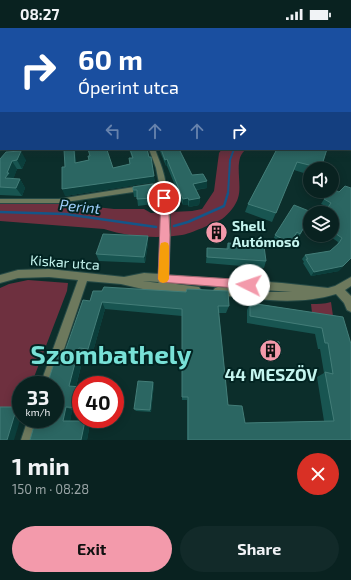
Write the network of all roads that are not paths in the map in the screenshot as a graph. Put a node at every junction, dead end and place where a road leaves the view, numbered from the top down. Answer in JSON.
{"nodes":[{"id":1,"x":152,"y":150,"type":"edge"},
{"id":2,"x":163,"y":185,"type":"junction"},
{"id":3,"x":0,"y":201,"type":"edge"},
{"id":4,"x":84,"y":277,"type":"junction"},
{"id":5,"x":4,"y":278,"type":"edge"},
{"id":6,"x":351,"y":282,"type":"edge"},
{"id":7,"x":163,"y":283,"type":"junction"},
{"id":8,"x":282,"y":287,"type":"junction"},
{"id":9,"x":334,"y":291,"type":"junction"},
{"id":10,"x":266,"y":295,"type":"junction"},
{"id":11,"x":351,"y":307,"type":"edge"},
{"id":12,"x":49,"y":376,"type":"edge"},
{"id":13,"x":31,"y":428,"type":"edge"},
{"id":14,"x":28,"y":440,"type":"edge"}],
"edges":[{"from":1,"to":2,"type":"street"},
{"from":2,"to":3,"type":"street"},
{"from":2,"to":7,"type":"street"},
{"from":4,"to":5,"type":"street","name":"Kiskar utca"},
{"from":4,"to":7,"type":"street","name":"Kiskar utca"},
{"from":4,"to":12,"type":"street"},
{"from":6,"to":9,"type":"street"},
{"from":7,"to":8,"type":"street","name":"Kiskar utca"},
{"from":7,"to":10,"type":"street","name":"Kiskar utca"},
{"from":8,"to":9,"type":"street","name":"Kiskar utca"},
{"from":8,"to":10,"type":"street"},
{"from":9,"to":10,"type":"street","name":"Kiskar utca"},
{"from":9,"to":11,"type":"street"},
{"from":13,"to":14,"type":"street"}]}
